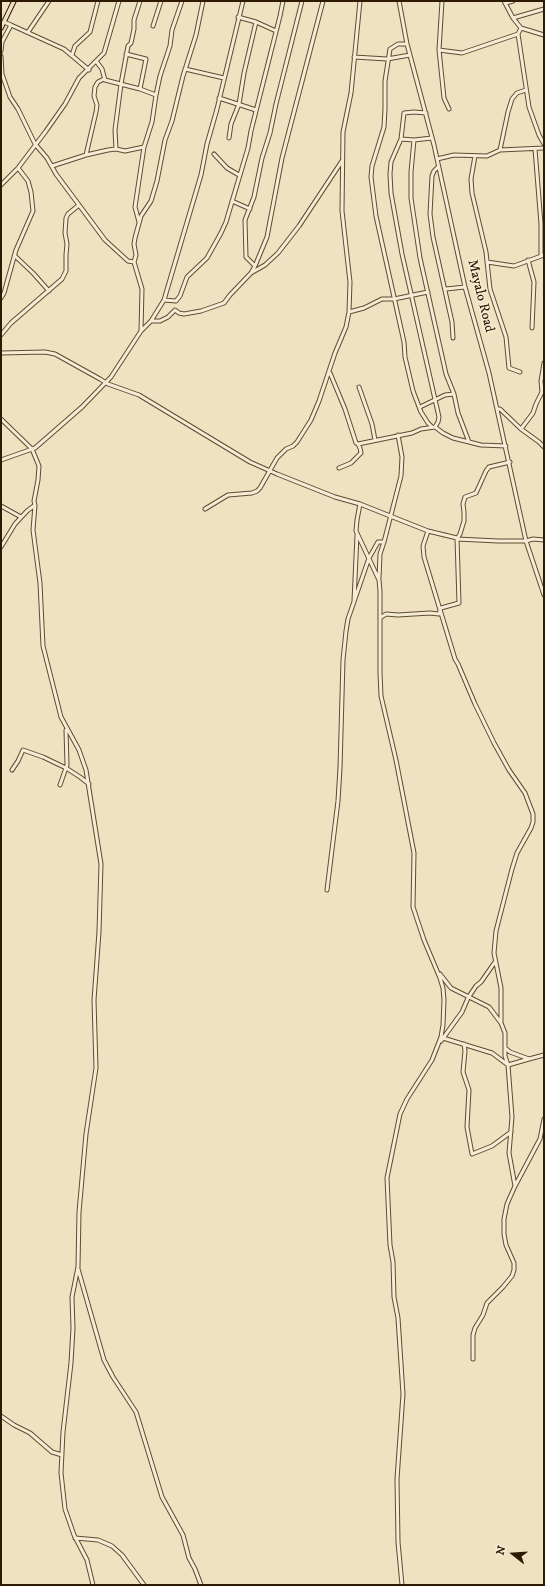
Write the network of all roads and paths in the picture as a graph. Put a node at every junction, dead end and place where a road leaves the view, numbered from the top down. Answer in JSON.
{"nodes":[{"id":1,"x":14,"y":1,"type":"edge"},
{"id":2,"x":49,"y":1,"type":"edge"},
{"id":3,"x":98,"y":1,"type":"edge"},
{"id":4,"x":119,"y":1,"type":"edge"},
{"id":5,"x":140,"y":1,"type":"edge"},
{"id":6,"x":161,"y":1,"type":"edge"},
{"id":7,"x":182,"y":1,"type":"edge"},
{"id":8,"x":203,"y":1,"type":"edge"},
{"id":9,"x":243,"y":1,"type":"edge"},
{"id":10,"x":283,"y":1,"type":"edge"},
{"id":11,"x":302,"y":1,"type":"edge"},
{"id":12,"x":323,"y":1,"type":"edge"},
{"id":13,"x":360,"y":1,"type":"edge"},
{"id":14,"x":399,"y":1,"type":"edge"},
{"id":15,"x":442,"y":1,"type":"edge"},
{"id":16,"x":513,"y":1,"type":"edge"},
{"id":17,"x":505,"y":2,"type":"edge"},
{"id":18,"x":544,"y":9,"type":"edge"},
{"id":19,"x":238,"y":17,"type":"junction"},
{"id":20,"x":513,"y":18,"type":"junction"},
{"id":21,"x":4,"y":22,"type":"junction"},
{"id":22,"x":256,"y":22,"type":"junction"},
{"id":23,"x":11,"y":25,"type":"junction"},
{"id":24,"x":153,"y":26,"type":"dead end"},
{"id":25,"x":1,"y":28,"type":"edge"},
{"id":26,"x":521,"y":28,"type":"junction"},
{"id":27,"x":28,"y":32,"type":"junction"},
{"id":28,"x":276,"y":32,"type":"junction"},
{"id":29,"x":518,"y":34,"type":"junction"},
{"id":30,"x":544,"y":35,"type":"edge"},
{"id":31,"x":407,"y":44,"type":"junction"},
{"id":32,"x":439,"y":50,"type":"junction"},
{"id":33,"x":1,"y":51,"type":"edge"},
{"id":34,"x":72,"y":54,"type":"junction"},
{"id":35,"x":126,"y":54,"type":"junction"},
{"id":36,"x":410,"y":55,"type":"junction"},
{"id":37,"x":1,"y":56,"type":"edge"},
{"id":38,"x":354,"y":57,"type":"junction"},
{"id":39,"x":387,"y":59,"type":"junction"},
{"id":40,"x":96,"y":61,"type":"junction"},
{"id":41,"x":185,"y":69,"type":"junction"},
{"id":42,"x":89,"y":70,"type":"junction"},
{"id":43,"x":224,"y":78,"type":"junction"},
{"id":44,"x":104,"y":79,"type":"junction"},
{"id":45,"x":120,"y":84,"type":"junction"},
{"id":46,"x":140,"y":89,"type":"junction"},
{"id":47,"x":526,"y":90,"type":"junction"},
{"id":48,"x":156,"y":95,"type":"junction"},
{"id":49,"x":219,"y":98,"type":"junction"},
{"id":50,"x":239,"y":104,"type":"junction"},
{"id":51,"x":449,"y":109,"type":"dead end"},
{"id":52,"x":256,"y":110,"type":"junction"},
{"id":53,"x":426,"y":114,"type":"junction"},
{"id":54,"x":229,"y":138,"type":"dead end"},
{"id":55,"x":432,"y":138,"type":"junction"},
{"id":56,"x":401,"y":139,"type":"junction"},
{"id":57,"x":414,"y":140,"type":"junction"},
{"id":58,"x":35,"y":144,"type":"junction"},
{"id":59,"x":544,"y":144,"type":"edge"},
{"id":60,"x":144,"y":147,"type":"junction"},
{"id":61,"x":544,"y":148,"type":"edge"},
{"id":62,"x":116,"y":149,"type":"junction"},
{"id":63,"x":535,"y":149,"type":"junction"},
{"id":64,"x":500,"y":150,"type":"junction"},
{"id":65,"x":214,"y":154,"type":"dead end"},
{"id":66,"x":86,"y":155,"type":"junction"},
{"id":67,"x":474,"y":156,"type":"junction"},
{"id":68,"x":437,"y":159,"type":"junction"},
{"id":69,"x":342,"y":160,"type":"junction"},
{"id":70,"x":52,"y":166,"type":"junction"},
{"id":71,"x":438,"y":167,"type":"junction"},
{"id":72,"x":18,"y":168,"type":"junction"},
{"id":73,"x":239,"y":175,"type":"junction"},
{"id":74,"x":1,"y":185,"type":"edge"},
{"id":75,"x":232,"y":201,"type":"junction"},
{"id":76,"x":544,"y":202,"type":"edge"},
{"id":77,"x":539,"y":203,"type":"junction"},
{"id":78,"x":79,"y":205,"type":"junction"},
{"id":79,"x":250,"y":209,"type":"junction"},
{"id":80,"x":139,"y":222,"type":"junction"},
{"id":81,"x":15,"y":256,"type":"junction"},
{"id":82,"x":542,"y":256,"type":"edge"},
{"id":83,"x":528,"y":260,"type":"junction"},
{"id":84,"x":134,"y":262,"type":"junction"},
{"id":85,"x":487,"y":262,"type":"junction"},
{"id":86,"x":255,"y":266,"type":"junction"},
{"id":87,"x":251,"y":272,"type":"junction"},
{"id":88,"x":465,"y":287,"type":"junction"},
{"id":89,"x":446,"y":289,"type":"junction"},
{"id":90,"x":49,"y":291,"type":"junction"},
{"id":91,"x":428,"y":292,"type":"junction"},
{"id":92,"x":411,"y":296,"type":"junction"},
{"id":93,"x":1,"y":298,"type":"edge"},
{"id":94,"x":394,"y":299,"type":"junction"},
{"id":95,"x":164,"y":300,"type":"junction"},
{"id":96,"x":176,"y":302,"type":"junction"},
{"id":97,"x":175,"y":310,"type":"junction"},
{"id":98,"x":349,"y":312,"type":"junction"},
{"id":99,"x":151,"y":321,"type":"junction"},
{"id":100,"x":532,"y":328,"type":"dead end"},
{"id":101,"x":141,"y":331,"type":"junction"},
{"id":102,"x":1,"y":335,"type":"edge"},
{"id":103,"x":453,"y":338,"type":"dead end"},
{"id":104,"x":1,"y":353,"type":"edge"},
{"id":105,"x":544,"y":363,"type":"edge"},
{"id":106,"x":330,"y":372,"type":"junction"},
{"id":107,"x":520,"y":372,"type":"dead end"},
{"id":108,"x":106,"y":382,"type":"junction"},
{"id":109,"x":359,"y":386,"type":"dead end"},
{"id":110,"x":543,"y":392,"type":"edge"},
{"id":111,"x":454,"y":394,"type":"junction"},
{"id":112,"x":435,"y":399,"type":"junction"},
{"id":113,"x":420,"y":407,"type":"junction"},
{"id":114,"x":497,"y":409,"type":"junction"},
{"id":115,"x":1,"y":418,"type":"edge"},
{"id":116,"x":434,"y":427,"type":"junction"},
{"id":117,"x":521,"y":429,"type":"junction"},
{"id":118,"x":398,"y":436,"type":"junction"},
{"id":119,"x":375,"y":440,"type":"junction"},
{"id":120,"x":469,"y":442,"type":"junction"},
{"id":121,"x":539,"y":442,"type":"junction"},
{"id":122,"x":358,"y":444,"type":"junction"},
{"id":123,"x":544,"y":444,"type":"edge"},
{"id":124,"x":506,"y":446,"type":"junction"},
{"id":125,"x":544,"y":447,"type":"edge"},
{"id":126,"x":32,"y":450,"type":"junction"},
{"id":127,"x":1,"y":460,"type":"edge"},
{"id":128,"x":510,"y":462,"type":"junction"},
{"id":129,"x":339,"y":468,"type":"dead end"},
{"id":130,"x":269,"y":470,"type":"junction"},
{"id":131,"x":360,"y":504,"type":"junction"},
{"id":132,"x":35,"y":505,"type":"junction"},
{"id":133,"x":1,"y":506,"type":"edge"},
{"id":134,"x":205,"y":509,"type":"dead end"},
{"id":135,"x":390,"y":516,"type":"junction"},
{"id":136,"x":21,"y":517,"type":"junction"},
{"id":137,"x":428,"y":531,"type":"junction"},
{"id":138,"x":357,"y":535,"type":"junction"},
{"id":139,"x":457,"y":539,"type":"junction"},
{"id":140,"x":526,"y":540,"type":"junction"},
{"id":141,"x":544,"y":540,"type":"edge"},
{"id":142,"x":384,"y":542,"type":"junction"},
{"id":143,"x":1,"y":547,"type":"edge"},
{"id":144,"x":369,"y":558,"type":"junction"},
{"id":145,"x":379,"y":580,"type":"junction"},
{"id":146,"x":544,"y":595,"type":"edge"},
{"id":147,"x":354,"y":604,"type":"junction"},
{"id":148,"x":440,"y":608,"type":"junction"},
{"id":149,"x":380,"y":618,"type":"junction"},
{"id":150,"x":66,"y":728,"type":"junction"},
{"id":151,"x":66,"y":768,"type":"junction"},
{"id":152,"x":12,"y":770,"type":"dead end"},
{"id":153,"x":89,"y":784,"type":"junction"},
{"id":154,"x":60,"y":785,"type":"dead end"},
{"id":155,"x":327,"y":890,"type":"dead end"},
{"id":156,"x":495,"y":962,"type":"junction"},
{"id":157,"x":435,"y":968,"type":"junction"},
{"id":158,"x":468,"y":998,"type":"junction"},
{"id":159,"x":501,"y":1023,"type":"junction"},
{"id":160,"x":443,"y":1038,"type":"junction"},
{"id":161,"x":439,"y":1043,"type":"junction"},
{"id":162,"x":464,"y":1044,"type":"junction"},
{"id":163,"x":505,"y":1048,"type":"junction"},
{"id":164,"x":544,"y":1055,"type":"edge"},
{"id":165,"x":529,"y":1059,"type":"junction"},
{"id":166,"x":508,"y":1065,"type":"junction"},
{"id":167,"x":544,"y":1119,"type":"edge"},
{"id":168,"x":511,"y":1132,"type":"junction"},
{"id":169,"x":515,"y":1186,"type":"junction"},
{"id":170,"x":78,"y":1267,"type":"junction"},
{"id":171,"x":473,"y":1359,"type":"dead end"},
{"id":172,"x":1,"y":1416,"type":"edge"},
{"id":173,"x":62,"y":1455,"type":"junction"},
{"id":174,"x":75,"y":1538,"type":"junction"},
{"id":175,"x":93,"y":1585,"type":"edge"},
{"id":176,"x":144,"y":1585,"type":"edge"},
{"id":177,"x":201,"y":1585,"type":"edge"},
{"id":178,"x":402,"y":1585,"type":"edge"}],
"edges":[{"from":1,"to":21,"type":"main road"},
{"from":2,"to":27,"type":"street"},
{"from":3,"to":34,"type":"street"},
{"from":4,"to":40,"type":"street"},
{"from":5,"to":35,"type":"street"},
{"from":6,"to":24,"type":"street"},
{"from":7,"to":48,"type":"street"},
{"from":8,"to":41,"type":"street"},
{"from":9,"to":19,"type":"street"},
{"from":10,"to":28,"type":"street"},
{"from":11,"to":79,"type":"street"},
{"from":12,"to":86,"type":"street"},
{"from":13,"to":38,"type":"street"},
{"from":14,"to":31,"type":"street","name":"Mayalo Road"},
{"from":15,"to":32,"type":"street"},
{"from":16,"to":17,"type":"street"},
{"from":17,"to":20,"type":"street"},
{"from":18,"to":20,"type":"street"},
{"from":19,"to":22,"type":"street"},
{"from":19,"to":43,"type":"street"},
{"from":20,"to":26,"type":"street"},
{"from":21,"to":23,"type":"street"},
{"from":21,"to":25,"type":"main road"},
{"from":22,"to":28,"type":"street"},
{"from":22,"to":50,"type":"street"},
{"from":23,"to":27,"type":"street"},
{"from":23,"to":33,"type":"street"},
{"from":26,"to":29,"type":"street"},
{"from":26,"to":30,"type":"street"},
{"from":27,"to":34,"type":"street"},
{"from":28,"to":52,"type":"street"},
{"from":29,"to":32,"type":"street"},
{"from":29,"to":47,"type":"street"},
{"from":31,"to":36,"type":"street","name":"Mayalo Road"},
{"from":31,"to":39,"type":"street"},
{"from":32,"to":51,"type":"street"},
{"from":34,"to":42,"type":"street"},
{"from":35,"to":45,"type":"street"},
{"from":35,"to":46,"type":"street"},
{"from":36,"to":39,"type":"street"},
{"from":36,"to":53,"type":"street","name":"Mayalo Road"},
{"from":37,"to":58,"type":"street"},
{"from":38,"to":39,"type":"street"},
{"from":38,"to":69,"type":"street"},
{"from":39,"to":94,"type":"street"},
{"from":40,"to":42,"type":"street"},
{"from":40,"to":44,"type":"street"},
{"from":41,"to":43,"type":"street"},
{"from":41,"to":80,"type":"street"},
{"from":42,"to":58,"type":"street"},
{"from":43,"to":49,"type":"street"},
{"from":44,"to":45,"type":"street"},
{"from":44,"to":66,"type":"street"},
{"from":45,"to":46,"type":"street"},
{"from":45,"to":62,"type":"street"},
{"from":46,"to":48,"type":"street"},
{"from":47,"to":59,"type":"street"},
{"from":47,"to":64,"type":"street"},
{"from":48,"to":60,"type":"street"},
{"from":49,"to":50,"type":"street"},
{"from":49,"to":95,"type":"street"},
{"from":50,"to":52,"type":"street"},
{"from":50,"to":54,"type":"street"},
{"from":52,"to":73,"type":"street"},
{"from":53,"to":55,"type":"street","name":"Mayalo Road"},
{"from":53,"to":56,"type":"street"},
{"from":55,"to":57,"type":"street"},
{"from":55,"to":68,"type":"street","name":"Mayalo Road"},
{"from":56,"to":57,"type":"street"},
{"from":56,"to":92,"type":"street"},
{"from":57,"to":91,"type":"street"},
{"from":58,"to":70,"type":"street"},
{"from":58,"to":72,"type":"street"},
{"from":60,"to":62,"type":"street"},
{"from":60,"to":80,"type":"street"},
{"from":61,"to":63,"type":"street"},
{"from":62,"to":66,"type":"street"},
{"from":63,"to":64,"type":"street"},
{"from":63,"to":77,"type":"street"},
{"from":64,"to":67,"type":"street"},
{"from":65,"to":73,"type":"street"},
{"from":66,"to":70,"type":"street"},
{"from":67,"to":68,"type":"street"},
{"from":67,"to":85,"type":"street"},
{"from":68,"to":71,"type":"street","name":"Mayalo Road"},
{"from":69,"to":87,"type":"street"},
{"from":69,"to":98,"type":"street"},
{"from":70,"to":78,"type":"street"},
{"from":71,"to":88,"type":"street","name":"Mayalo Road"},
{"from":71,"to":89,"type":"street"},
{"from":72,"to":74,"type":"street"},
{"from":72,"to":81,"type":"street"},
{"from":73,"to":75,"type":"street"},
{"from":75,"to":79,"type":"street"},
{"from":75,"to":96,"type":"street"},
{"from":76,"to":77,"type":"street"},
{"from":77,"to":82,"type":"street"},
{"from":78,"to":84,"type":"street"},
{"from":78,"to":90,"type":"street"},
{"from":79,"to":86,"type":"street"},
{"from":80,"to":84,"type":"street"},
{"from":81,"to":90,"type":"street"},
{"from":81,"to":93,"type":"street"},
{"from":82,"to":83,"type":"street"},
{"from":83,"to":85,"type":"street"},
{"from":83,"to":100,"type":"street"},
{"from":84,"to":101,"type":"street"},
{"from":85,"to":107,"type":"street"},
{"from":86,"to":87,"type":"street"},
{"from":87,"to":97,"type":"street"},
{"from":88,"to":89,"type":"street"},
{"from":88,"to":114,"type":"street","name":"Mayalo Road"},
{"from":89,"to":103,"type":"street"},
{"from":90,"to":102,"type":"street"},
{"from":91,"to":92,"type":"street"},
{"from":91,"to":111,"type":"street"},
{"from":92,"to":94,"type":"street"},
{"from":92,"to":112,"type":"street"},
{"from":94,"to":98,"type":"street"},
{"from":94,"to":113,"type":"street"},
{"from":95,"to":96,"type":"street"},
{"from":95,"to":99,"type":"street"},
{"from":96,"to":97,"type":"street"},
{"from":97,"to":99,"type":"street"},
{"from":98,"to":106,"type":"street"},
{"from":99,"to":101,"type":"street"},
{"from":101,"to":108,"type":"street"},
{"from":104,"to":108,"type":"street"},
{"from":105,"to":110,"type":"street"},
{"from":106,"to":122,"type":"street"},
{"from":106,"to":130,"type":"street"},
{"from":108,"to":126,"type":"street"},
{"from":108,"to":130,"type":"street"},
{"from":109,"to":119,"type":"street"},
{"from":110,"to":117,"type":"street"},
{"from":111,"to":112,"type":"street"},
{"from":111,"to":120,"type":"street"},
{"from":112,"to":113,"type":"street"},
{"from":112,"to":116,"type":"street"},
{"from":113,"to":116,"type":"street"},
{"from":114,"to":117,"type":"street"},
{"from":114,"to":124,"type":"street","name":"Mayalo Road"},
{"from":115,"to":126,"type":"street"},
{"from":116,"to":118,"type":"street"},
{"from":116,"to":120,"type":"street"},
{"from":117,"to":121,"type":"street"},
{"from":118,"to":119,"type":"street"},
{"from":118,"to":135,"type":"street"},
{"from":119,"to":122,"type":"street"},
{"from":120,"to":124,"type":"street"},
{"from":121,"to":123,"type":"street"},
{"from":121,"to":125,"type":"street"},
{"from":122,"to":129,"type":"street"},
{"from":124,"to":128,"type":"street","name":"Mayalo Road"},
{"from":126,"to":127,"type":"street"},
{"from":126,"to":132,"type":"street"},
{"from":128,"to":139,"type":"street"},
{"from":128,"to":140,"type":"street","name":"Mayalo Road"},
{"from":130,"to":131,"type":"street"},
{"from":130,"to":134,"type":"street"},
{"from":131,"to":135,"type":"street"},
{"from":131,"to":138,"type":"street"},
{"from":132,"to":136,"type":"street"},
{"from":132,"to":150,"type":"street"},
{"from":133,"to":136,"type":"street"},
{"from":135,"to":137,"type":"street"},
{"from":135,"to":142,"type":"street"},
{"from":136,"to":143,"type":"street"},
{"from":137,"to":139,"type":"street"},
{"from":137,"to":148,"type":"street"},
{"from":138,"to":144,"type":"street"},
{"from":138,"to":147,"type":"street"},
{"from":139,"to":140,"type":"street"},
{"from":139,"to":148,"type":"street"},
{"from":140,"to":141,"type":"street"},
{"from":140,"to":146,"type":"street","name":"Mayalo Road"},
{"from":142,"to":144,"type":"street"},
{"from":142,"to":145,"type":"street"},
{"from":144,"to":145,"type":"street"},
{"from":144,"to":147,"type":"street"},
{"from":145,"to":149,"type":"street"},
{"from":147,"to":155,"type":"street"},
{"from":148,"to":149,"type":"street"},
{"from":148,"to":156,"type":"street"},
{"from":149,"to":157,"type":"street"},
{"from":150,"to":151,"type":"street"},
{"from":150,"to":153,"type":"street"},
{"from":151,"to":152,"type":"street"},
{"from":151,"to":153,"type":"street"},
{"from":151,"to":154,"type":"street"},
{"from":153,"to":170,"type":"street"},
{"from":156,"to":158,"type":"street"},
{"from":156,"to":159,"type":"street"},
{"from":157,"to":158,"type":"street"},
{"from":157,"to":161,"type":"street"},
{"from":158,"to":159,"type":"street"},
{"from":158,"to":160,"type":"street"},
{"from":159,"to":163,"type":"street"},
{"from":160,"to":161,"type":"street"},
{"from":160,"to":162,"type":"street"},
{"from":161,"to":178,"type":"street"},
{"from":162,"to":166,"type":"street"},
{"from":162,"to":168,"type":"street"},
{"from":163,"to":165,"type":"street"},
{"from":163,"to":166,"type":"street"},
{"from":164,"to":165,"type":"street"},
{"from":165,"to":166,"type":"street"},
{"from":166,"to":168,"type":"street"},
{"from":167,"to":169,"type":"street"},
{"from":168,"to":169,"type":"street"},
{"from":169,"to":171,"type":"street"},
{"from":170,"to":173,"type":"street"},
{"from":170,"to":177,"type":"street"},
{"from":172,"to":173,"type":"street"},
{"from":173,"to":174,"type":"street"},
{"from":174,"to":175,"type":"street"},
{"from":174,"to":176,"type":"street"}]}
